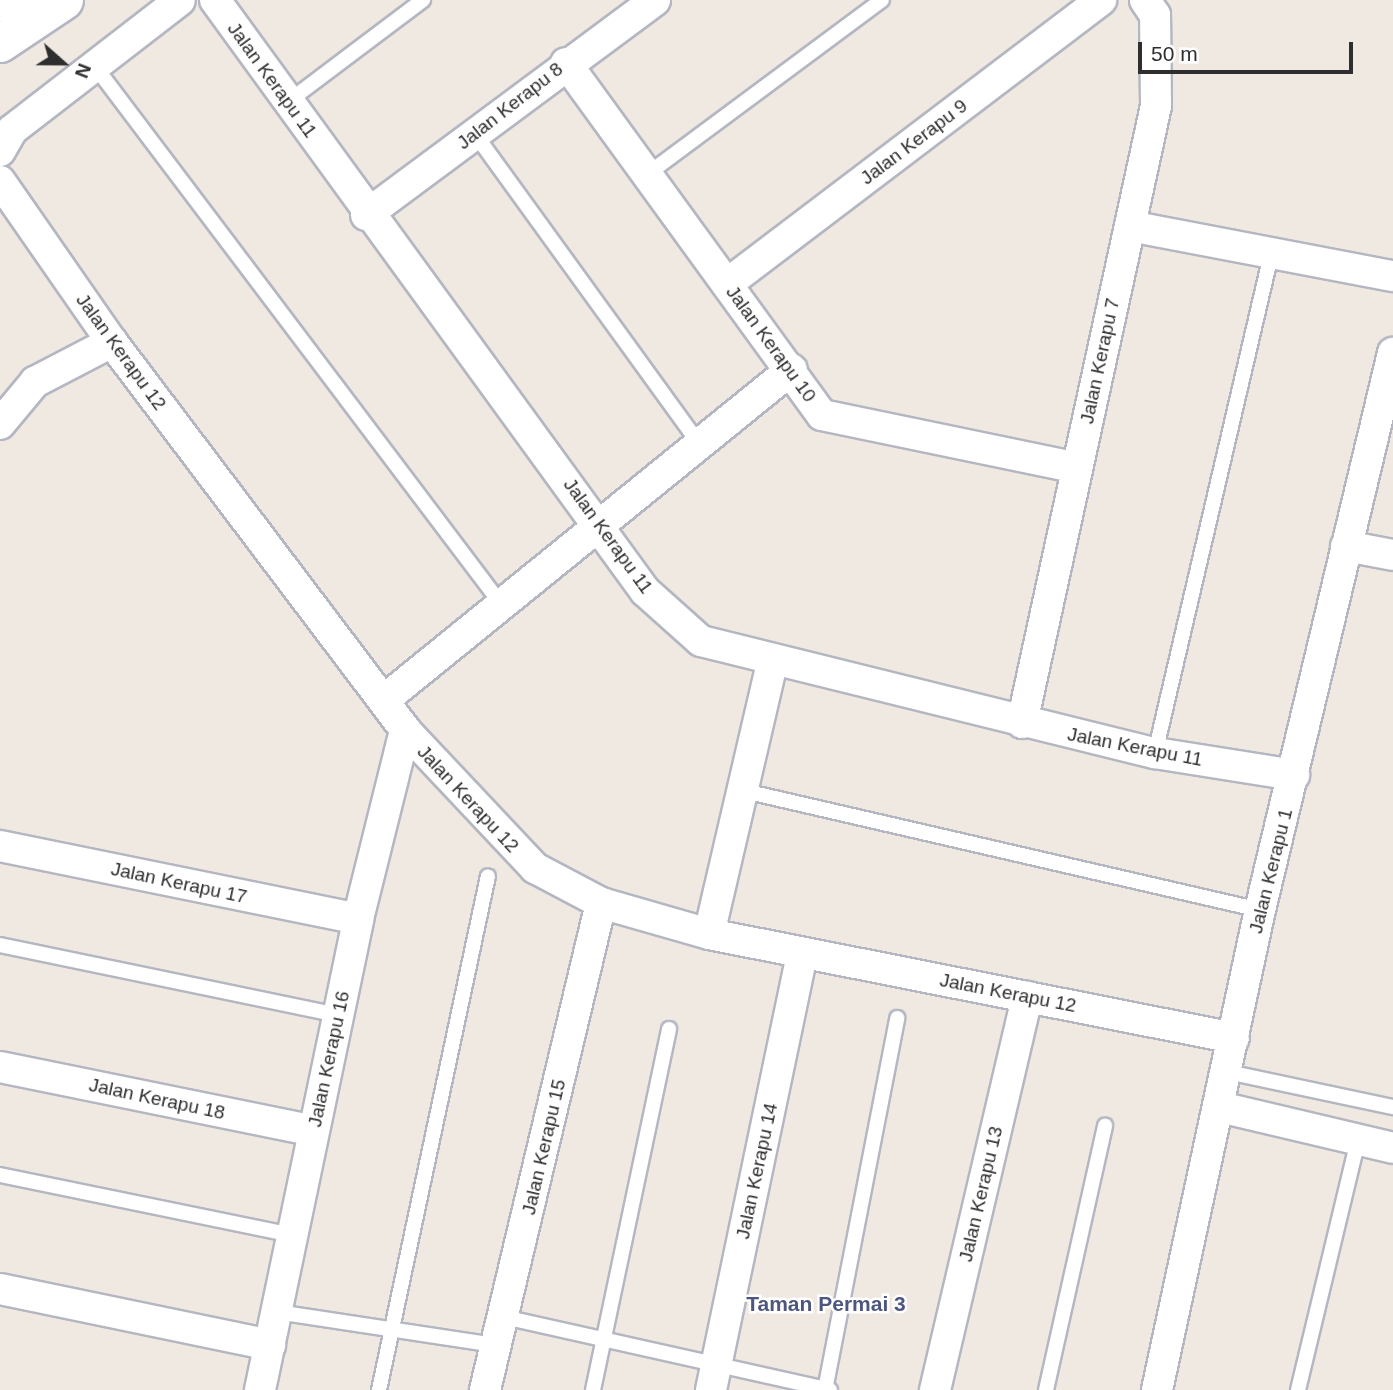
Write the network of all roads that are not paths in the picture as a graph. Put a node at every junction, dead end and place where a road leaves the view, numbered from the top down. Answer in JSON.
{"nodes":[{"id":1,"x":180,"y":0,"type":"edge"},
{"id":2,"x":215,"y":0,"type":"edge"},
{"id":3,"x":422,"y":0,"type":"edge"},
{"id":4,"x":656,"y":0,"type":"edge"},
{"id":5,"x":882,"y":0,"type":"edge"},
{"id":6,"x":1101,"y":0,"type":"edge"},
{"id":7,"x":1145,"y":0,"type":"edge"},
{"id":8,"x":58,"y":4,"type":"edge"},
{"id":9,"x":0,"y":6,"type":"edge"},
{"id":10,"x":0,"y":43,"type":"edge"},
{"id":11,"x":566,"y":62,"type":"junction"},
{"id":12,"x":94,"y":65,"type":"junction"},
{"id":13,"x":289,"y":101,"type":"junction"},
{"id":14,"x":475,"y":134,"type":"junction"},
{"id":15,"x":0,"y":151,"type":"edge"},
{"id":16,"x":649,"y":173,"type":"junction"},
{"id":17,"x":0,"y":181,"type":"edge"},
{"id":18,"x":366,"y":215,"type":"junction"},
{"id":19,"x":1130,"y":226,"type":"junction"},
{"id":20,"x":1272,"y":255,"type":"junction"},
{"id":21,"x":1393,"y":276,"type":"edge"},
{"id":22,"x":727,"y":284,"type":"junction"},
{"id":23,"x":112,"y":342,"type":"junction"},
{"id":24,"x":1393,"y":354,"type":"edge"},
{"id":25,"x":792,"y":369,"type":"junction"},
{"id":26,"x":0,"y":424,"type":"edge"},
{"id":27,"x":699,"y":444,"type":"junction"},
{"id":28,"x":1077,"y":468,"type":"junction"},
{"id":29,"x":601,"y":524,"type":"junction"},
{"id":30,"x":1346,"y":546,"type":"junction"},
{"id":31,"x":1393,"y":555,"type":"edge"},
{"id":32,"x":501,"y":604,"type":"junction"},
{"id":33,"x":772,"y":663,"type":"junction"},
{"id":34,"x":384,"y":700,"type":"junction"},
{"id":35,"x":1021,"y":723,"type":"junction"},
{"id":36,"x":405,"y":730,"type":"junction"},
{"id":37,"x":1155,"y":753,"type":"junction"},
{"id":38,"x":1294,"y":775,"type":"junction"},
{"id":39,"x":740,"y":790,"type":"junction"},
{"id":40,"x":0,"y":846,"type":"edge"},
{"id":41,"x":488,"y":876,"type":"dead end"},
{"id":42,"x":601,"y":903,"type":"junction"},
{"id":43,"x":1260,"y":910,"type":"junction"},
{"id":44,"x":358,"y":919,"type":"junction"},
{"id":45,"x":709,"y":934,"type":"junction"},
{"id":46,"x":0,"y":945,"type":"edge"},
{"id":47,"x":802,"y":953,"type":"junction"},
{"id":48,"x":1027,"y":997,"type":"junction"},
{"id":49,"x":338,"y":1015,"type":"junction"},
{"id":50,"x":897,"y":1018,"type":"dead end"},
{"id":51,"x":669,"y":1029,"type":"dead end"},
{"id":52,"x":1234,"y":1038,"type":"junction"},
{"id":53,"x":0,"y":1067,"type":"edge"},
{"id":54,"x":1228,"y":1072,"type":"junction"},
{"id":55,"x":1220,"y":1107,"type":"junction"},
{"id":56,"x":1393,"y":1107,"type":"edge"},
{"id":57,"x":1105,"y":1126,"type":"dead end"},
{"id":58,"x":314,"y":1131,"type":"junction"},
{"id":59,"x":1358,"y":1140,"type":"junction"},
{"id":60,"x":1393,"y":1148,"type":"edge"},
{"id":61,"x":0,"y":1175,"type":"edge"},
{"id":62,"x":293,"y":1235,"type":"junction"},
{"id":63,"x":0,"y":1289,"type":"edge"},
{"id":64,"x":277,"y":1312,"type":"junction"},
{"id":65,"x":391,"y":1329,"type":"junction"},
{"id":66,"x":500,"y":1331,"type":"junction"},
{"id":67,"x":603,"y":1339,"type":"junction"},
{"id":68,"x":270,"y":1345,"type":"junction"},
{"id":69,"x":714,"y":1377,"type":"edge"},
{"id":70,"x":260,"y":1390,"type":"edge"},
{"id":71,"x":379,"y":1390,"type":"edge"},
{"id":72,"x":485,"y":1390,"type":"edge"},
{"id":73,"x":593,"y":1390,"type":"edge"},
{"id":74,"x":827,"y":1390,"type":"edge"},
{"id":75,"x":935,"y":1390,"type":"edge"},
{"id":76,"x":1046,"y":1390,"type":"edge"},
{"id":77,"x":1157,"y":1390,"type":"edge"},
{"id":78,"x":1298,"y":1390,"type":"edge"}],
"edges":[{"from":1,"to":12,"type":"street"},
{"from":2,"to":13,"type":"street","name":"Jalan Kerapu 11"},
{"from":3,"to":13,"type":"lane"},
{"from":4,"to":11,"type":"street","name":"Jalan Kerapu 8"},
{"from":5,"to":16,"type":"lane"},
{"from":6,"to":22,"type":"street","name":"Jalan Kerapu 9"},
{"from":7,"to":19,"type":"street","name":"Jalan Kerapu 7"},
{"from":8,"to":9,"type":"street"},
{"from":8,"to":10,"type":"street"},
{"from":11,"to":14,"type":"street","name":"Jalan Kerapu 8"},
{"from":11,"to":16,"type":"street","name":"Jalan Kerapu 10"},
{"from":12,"to":15,"type":"street"},
{"from":12,"to":32,"type":"lane"},
{"from":13,"to":18,"type":"street","name":"Jalan Kerapu 11"},
{"from":14,"to":18,"type":"street","name":"Jalan Kerapu 8"},
{"from":14,"to":27,"type":"lane"},
{"from":16,"to":22,"type":"street","name":"Jalan Kerapu 10"},
{"from":17,"to":23,"type":"street","name":"Jalan Kerapu 12"},
{"from":18,"to":29,"type":"street","name":"Jalan Kerapu 11"},
{"from":19,"to":20,"type":"street"},
{"from":19,"to":28,"type":"street","name":"Jalan Kerapu 7"},
{"from":20,"to":21,"type":"street"},
{"from":20,"to":37,"type":"lane"},
{"from":22,"to":25,"type":"street","name":"Jalan Kerapu 10"},
{"from":23,"to":26,"type":"street"},
{"from":23,"to":34,"type":"street","name":"Jalan Kerapu 12"},
{"from":24,"to":30,"type":"street","name":"Jalan Kerapu 1"},
{"from":25,"to":27,"type":"street"},
{"from":25,"to":28,"type":"street","name":"Jalan Kerapu 10"},
{"from":27,"to":29,"type":"street"},
{"from":28,"to":35,"type":"street","name":"Jalan Kerapu 7"},
{"from":29,"to":32,"type":"street"},
{"from":29,"to":33,"type":"street","name":"Jalan Kerapu 11"},
{"from":30,"to":31,"type":"street"},
{"from":30,"to":38,"type":"street","name":"Jalan Kerapu 1"},
{"from":32,"to":34,"type":"street"},
{"from":33,"to":35,"type":"street","name":"Jalan Kerapu 11"},
{"from":33,"to":39,"type":"street"},
{"from":34,"to":36,"type":"street","name":"Jalan Kerapu 12"},
{"from":35,"to":37,"type":"street","name":"Jalan Kerapu 11"},
{"from":36,"to":42,"type":"street","name":"Jalan Kerapu 12"},
{"from":36,"to":44,"type":"street","name":"Jalan Kerapu 16"},
{"from":37,"to":38,"type":"street","name":"Jalan Kerapu 11"},
{"from":38,"to":43,"type":"street","name":"Jalan Kerapu 1"},
{"from":39,"to":43,"type":"lane"},
{"from":39,"to":45,"type":"street"},
{"from":40,"to":44,"type":"street","name":"Jalan Kerapu 17"},
{"from":41,"to":65,"type":"lane"},
{"from":42,"to":45,"type":"street","name":"Jalan Kerapu 12"},
{"from":42,"to":66,"type":"street","name":"Jalan Kerapu 15"},
{"from":43,"to":52,"type":"street","name":"Jalan Kerapu 1"},
{"from":44,"to":49,"type":"street","name":"Jalan Kerapu 16"},
{"from":45,"to":47,"type":"street","name":"Jalan Kerapu 12"},
{"from":46,"to":49,"type":"lane"},
{"from":47,"to":48,"type":"street","name":"Jalan Kerapu 12"},
{"from":47,"to":69,"type":"street","name":"Jalan Kerapu 14"},
{"from":48,"to":52,"type":"street","name":"Jalan Kerapu 12"},
{"from":48,"to":75,"type":"street","name":"Jalan Kerapu 13"},
{"from":49,"to":58,"type":"street","name":"Jalan Kerapu 16"},
{"from":50,"to":74,"type":"lane"},
{"from":51,"to":67,"type":"lane"},
{"from":52,"to":54,"type":"street","name":"Jalan Kerapu 1"},
{"from":53,"to":58,"type":"street","name":"Jalan Kerapu 18"},
{"from":54,"to":55,"type":"street","name":"Jalan Kerapu 1"},
{"from":54,"to":56,"type":"lane"},
{"from":55,"to":59,"type":"street"},
{"from":55,"to":77,"type":"street","name":"Jalan Kerapu 1"},
{"from":57,"to":76,"type":"lane"},
{"from":58,"to":62,"type":"street","name":"Jalan Kerapu 16"},
{"from":59,"to":60,"type":"street"},
{"from":59,"to":78,"type":"lane"},
{"from":61,"to":62,"type":"lane"},
{"from":62,"to":64,"type":"street","name":"Jalan Kerapu 16"},
{"from":63,"to":68,"type":"street"},
{"from":64,"to":65,"type":"lane"},
{"from":64,"to":68,"type":"street","name":"Jalan Kerapu 16"},
{"from":65,"to":66,"type":"lane"},
{"from":65,"to":71,"type":"lane"},
{"from":66,"to":67,"type":"lane"},
{"from":66,"to":72,"type":"street","name":"Jalan Kerapu 15"},
{"from":67,"to":69,"type":"lane"},
{"from":67,"to":73,"type":"lane"},
{"from":68,"to":70,"type":"street","name":"Jalan Kerapu 16"},
{"from":69,"to":74,"type":"lane"}]}
